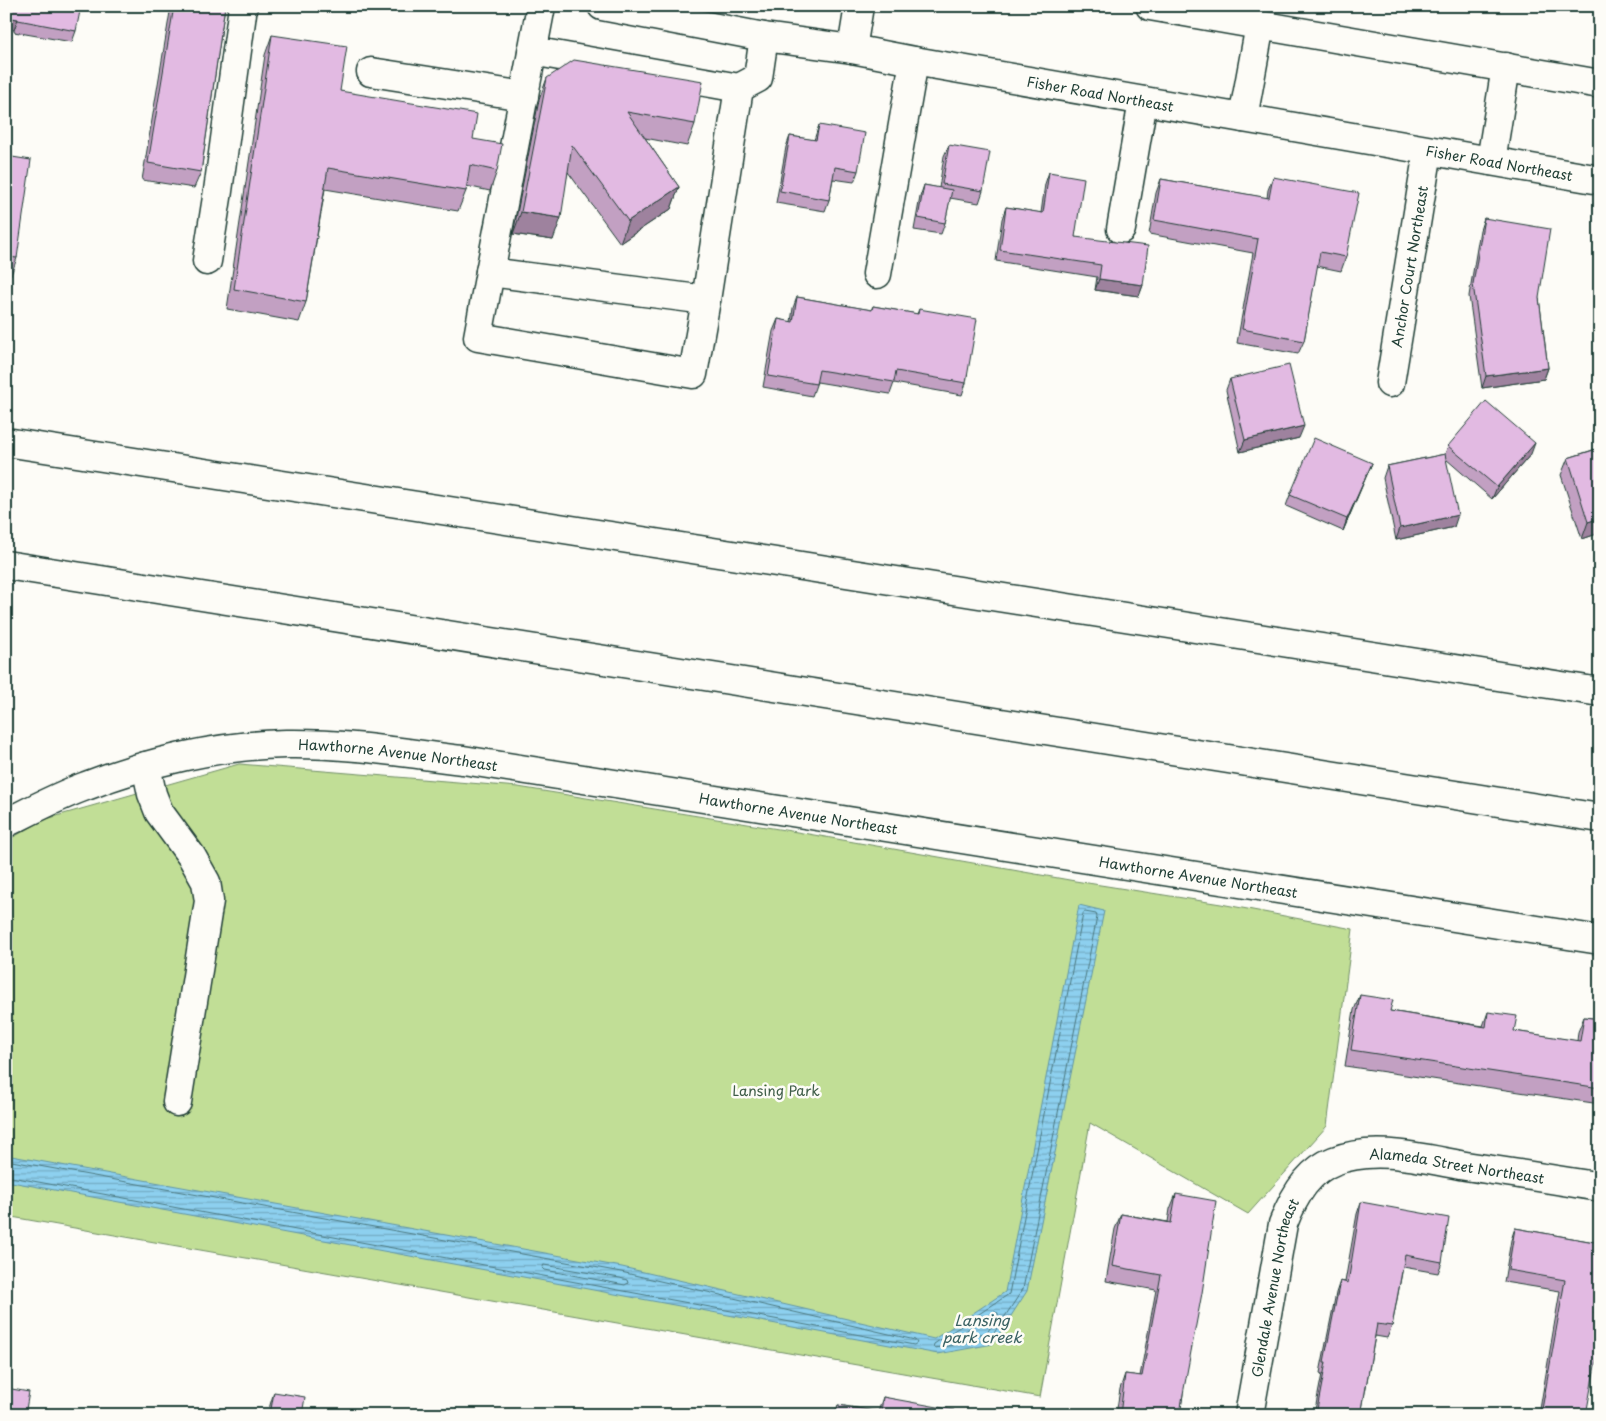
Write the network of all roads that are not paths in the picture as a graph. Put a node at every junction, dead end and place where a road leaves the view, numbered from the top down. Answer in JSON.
{"nodes":[{"id":1,"x":243,"y":6,"type":"edge"},
{"id":2,"x":541,"y":6,"type":"edge"},
{"id":3,"x":602,"y":6,"type":"edge"},
{"id":4,"x":859,"y":6,"type":"edge"},
{"id":5,"x":1150,"y":6,"type":"edge"},
{"id":6,"x":631,"y":9,"type":"edge"},
{"id":7,"x":1260,"y":25,"type":"junction"},
{"id":8,"x":764,"y":37,"type":"junction"},
{"id":9,"x":852,"y":49,"type":"junction"},
{"id":10,"x":532,"y":51,"type":"junction"},
{"id":11,"x":914,"y":61,"type":"junction"},
{"id":12,"x":1506,"y":67,"type":"junction"},
{"id":13,"x":371,"y":72,"type":"dead end"},
{"id":14,"x":1600,"y":84,"type":"edge"},
{"id":15,"x":739,"y":88,"type":"junction"},
{"id":16,"x":524,"y":96,"type":"junction"},
{"id":17,"x":1143,"y":101,"type":"junction"},
{"id":18,"x":1243,"y":118,"type":"junction"},
{"id":19,"x":1428,"y":152,"type":"junction"},
{"id":20,"x":1491,"y":161,"type":"junction"},
{"id":21,"x":1600,"y":180,"type":"edge"},
{"id":22,"x":1120,"y":229,"type":"dead end"},
{"id":23,"x":207,"y":261,"type":"dead end"},
{"id":24,"x":490,"y":272,"type":"junction"},
{"id":25,"x":877,"y":274,"type":"dead end"},
{"id":26,"x":706,"y":300,"type":"junction"},
{"id":27,"x":1390,"y":383,"type":"dead end"},
{"id":28,"x":6,"y":442,"type":"edge"},
{"id":29,"x":6,"y":565,"type":"edge"},
{"id":30,"x":1600,"y":692,"type":"edge"},
{"id":31,"x":146,"y":766,"type":"junction"},
{"id":32,"x":1600,"y":818,"type":"edge"},
{"id":33,"x":6,"y":822,"type":"edge"},
{"id":34,"x":1600,"y":940,"type":"edge"},
{"id":35,"x":177,"y":1102,"type":"dead end"},
{"id":36,"x":1318,"y":1171,"type":"joint"},
{"id":37,"x":1600,"y":1187,"type":"edge"},
{"id":38,"x":1249,"y":1415,"type":"edge"}],
"edges":[{"from":1,"to":23,"type":"main road"},
{"from":2,"to":10,"type":"main road"},
{"from":3,"to":6,"type":"main road","name":"Fisher Road Northeast"},
{"from":4,"to":9,"type":"main road"},
{"from":5,"to":7,"type":"main road"},
{"from":6,"to":8,"type":"main road","name":"Fisher Road Northeast"},
{"from":7,"to":12,"type":"main road"},
{"from":7,"to":18,"type":"main road"},
{"from":8,"to":9,"type":"main road","name":"Fisher Road Northeast"},
{"from":8,"to":15,"type":"main road"},
{"from":9,"to":11,"type":"main road","name":"Fisher Road Northeast"},
{"from":10,"to":15,"type":"main road"},
{"from":10,"to":16,"type":"main road"},
{"from":11,"to":17,"type":"main road","name":"Fisher Road Northeast"},
{"from":11,"to":25,"type":"main road"},
{"from":12,"to":14,"type":"main road"},
{"from":12,"to":20,"type":"main road"},
{"from":13,"to":16,"type":"main road"},
{"from":15,"to":26,"type":"main road"},
{"from":16,"to":24,"type":"main road"},
{"from":17,"to":18,"type":"main road","name":"Fisher Road Northeast"},
{"from":17,"to":22,"type":"main road"},
{"from":18,"to":19,"type":"main road","name":"Fisher Road Northeast"},
{"from":19,"to":20,"type":"main road","name":"Fisher Road Northeast"},
{"from":19,"to":27,"type":"main road","name":"Anchor Court Northeast"},
{"from":20,"to":21,"type":"main road","name":"Fisher Road Northeast"},
{"from":24,"to":26,"type":"main road"},
{"from":24,"to":26,"type":"main road"},
{"from":28,"to":30,"type":"main road"},
{"from":29,"to":32,"type":"main road"},
{"from":31,"to":33,"type":"main road","name":"Hawthorne Avenue Northeast"},
{"from":31,"to":34,"type":"main road","name":"Hawthorne Avenue Northeast"},
{"from":31,"to":35,"type":"main road"},
{"from":36,"to":37,"type":"main road","name":"Alameda Street Northeast"},
{"from":36,"to":38,"type":"main road","name":"Glendale Avenue Northeast"}]}
